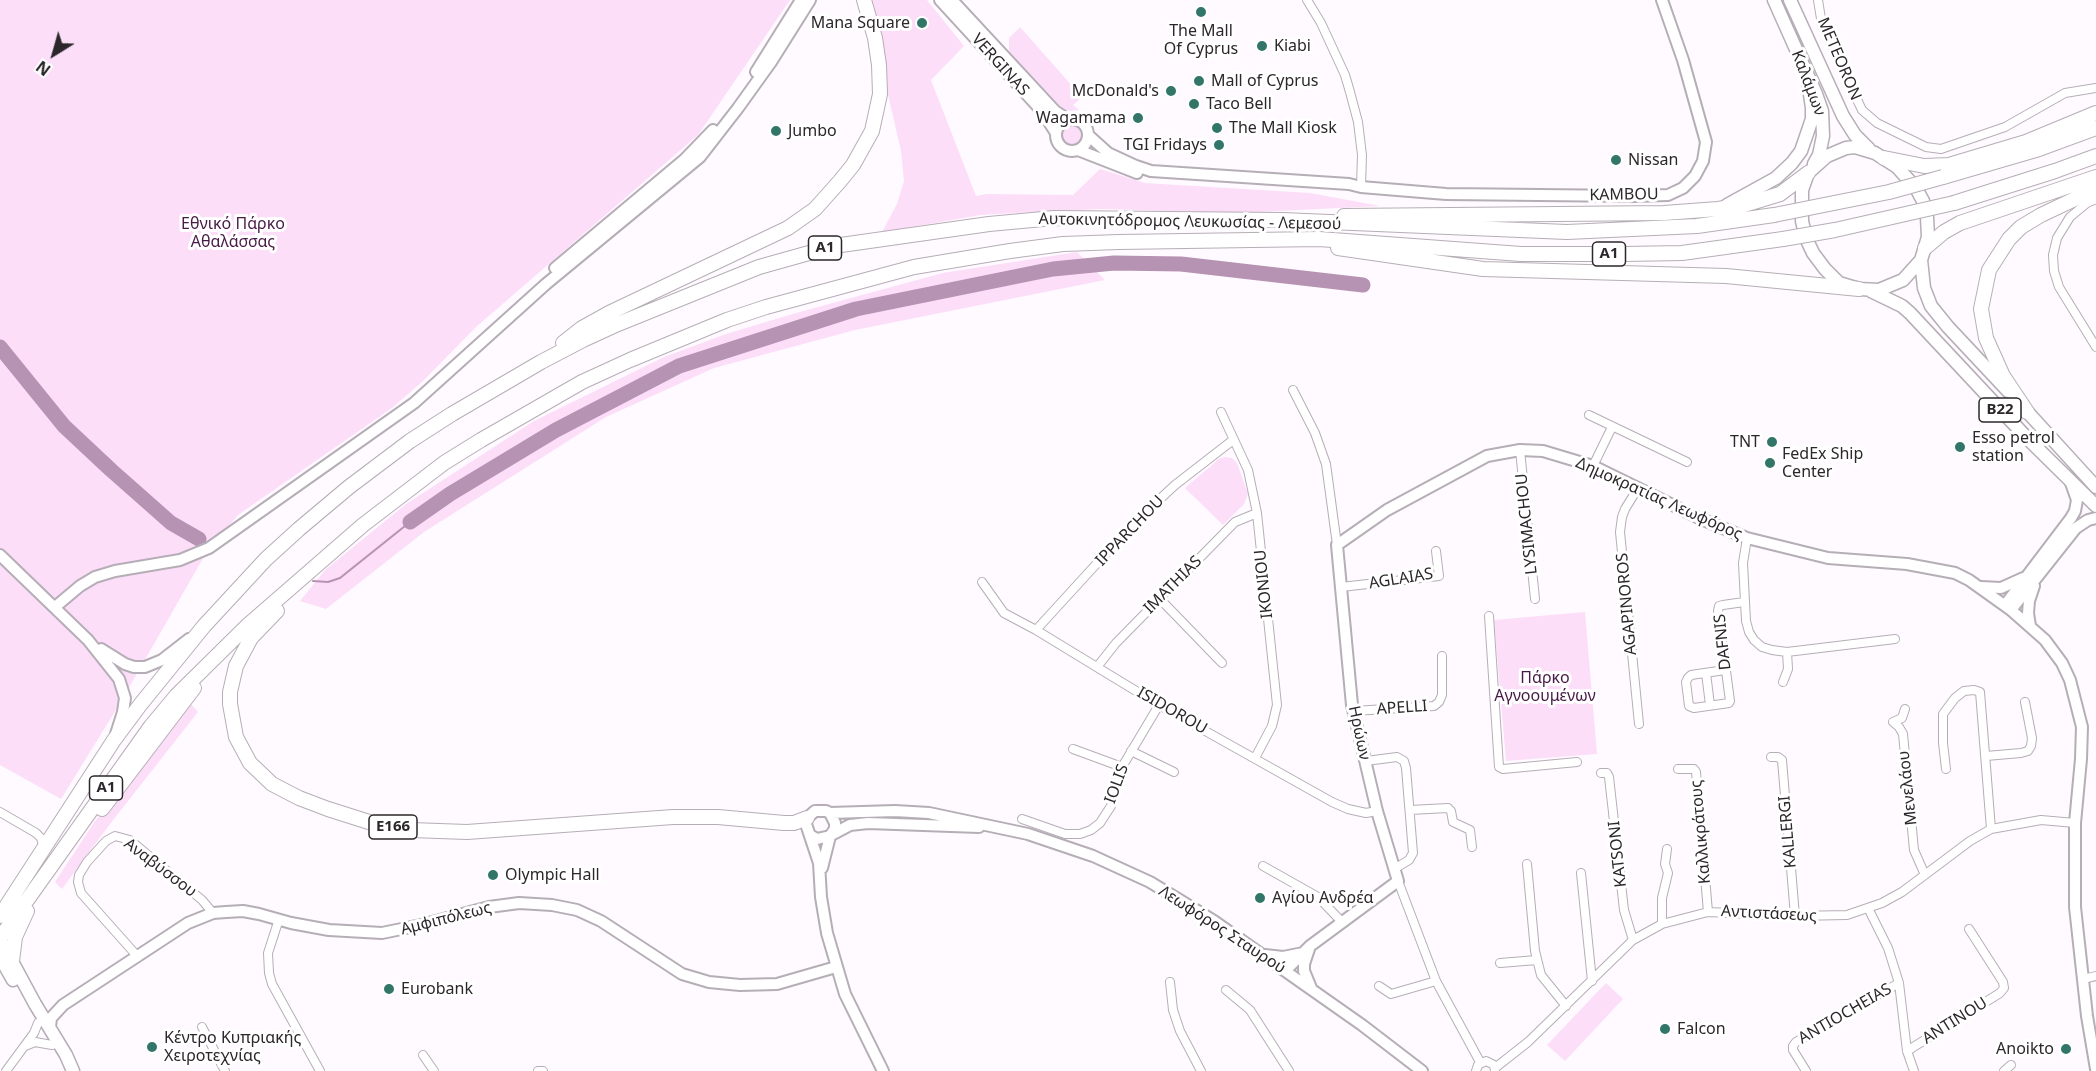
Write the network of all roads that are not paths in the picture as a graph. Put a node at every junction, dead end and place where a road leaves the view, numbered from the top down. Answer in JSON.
{"nodes":[{"id":1,"x":801,"y":0,"type":"edge"},
{"id":2,"x":810,"y":0,"type":"edge"},
{"id":3,"x":864,"y":0,"type":"edge"},
{"id":4,"x":940,"y":0,"type":"edge"},
{"id":5,"x":952,"y":0,"type":"edge"},
{"id":6,"x":1307,"y":0,"type":"edge"},
{"id":7,"x":1662,"y":0,"type":"edge"},
{"id":8,"x":1774,"y":0,"type":"edge"},
{"id":9,"x":1790,"y":0,"type":"edge"},
{"id":10,"x":1818,"y":0,"type":"edge"},
{"id":11,"x":1807,"y":74,"type":"junction"},
{"id":12,"x":2096,"y":88,"type":"edge"},
{"id":13,"x":2096,"y":113,"type":"edge"},
{"id":14,"x":1067,"y":119,"type":"junction"},
{"id":15,"x":2096,"y":128,"type":"edge"},
{"id":16,"x":1056,"y":133,"type":"junction"},
{"id":17,"x":1088,"y":135,"type":"junction"},
{"id":18,"x":1078,"y":150,"type":"junction"},
{"id":19,"x":1880,"y":155,"type":"junction"},
{"id":20,"x":2096,"y":156,"type":"edge"},
{"id":21,"x":1810,"y":170,"type":"junction"},
{"id":22,"x":2096,"y":177,"type":"edge"},
{"id":23,"x":1361,"y":187,"type":"junction"},
{"id":24,"x":2096,"y":189,"type":"edge"},
{"id":25,"x":2096,"y":199,"type":"edge"},
{"id":26,"x":1718,"y":209,"type":"junction"},
{"id":27,"x":1282,"y":220,"type":"junction"},
{"id":28,"x":1252,"y":240,"type":"junction"},
{"id":29,"x":1923,"y":254,"type":"junction"},
{"id":30,"x":1865,"y":290,"type":"junction"},
{"id":31,"x":2096,"y":347,"type":"edge"},
{"id":32,"x":463,"y":358,"type":"junction"},
{"id":33,"x":541,"y":362,"type":"junction"},
{"id":34,"x":1293,"y":390,"type":"dead end"},
{"id":35,"x":1221,"y":412,"type":"dead end"},
{"id":36,"x":2027,"y":412,"type":"junction"},
{"id":37,"x":1588,"y":416,"type":"dead end"},
{"id":38,"x":1612,"y":427,"type":"junction"},
{"id":39,"x":1233,"y":440,"type":"junction"},
{"id":40,"x":1520,"y":450,"type":"junction"},
{"id":41,"x":1687,"y":462,"type":"dead end"},
{"id":42,"x":1593,"y":466,"type":"junction"},
{"id":43,"x":2071,"y":483,"type":"junction"},
{"id":44,"x":2096,"y":487,"type":"edge"},
{"id":45,"x":1638,"y":488,"type":"junction"},
{"id":46,"x":2096,"y":506,"type":"edge"},
{"id":47,"x":1257,"y":513,"type":"junction"},
{"id":48,"x":2096,"y":518,"type":"edge"},
{"id":49,"x":363,"y":525,"type":"junction"},
{"id":50,"x":1747,"y":538,"type":"junction"},
{"id":51,"x":1337,"y":545,"type":"junction"},
{"id":52,"x":1436,"y":551,"type":"dead end"},
{"id":53,"x":0,"y":555,"type":"edge"},
{"id":54,"x":2032,"y":577,"type":"junction"},
{"id":55,"x":982,"y":582,"type":"dead end"},
{"id":56,"x":1341,"y":587,"type":"junction"},
{"id":57,"x":1980,"y":587,"type":"junction"},
{"id":58,"x":77,"y":589,"type":"junction"},
{"id":59,"x":1160,"y":599,"type":"junction"},
{"id":60,"x":1535,"y":599,"type":"dead end"},
{"id":61,"x":1744,"y":602,"type":"junction"},
{"id":62,"x":55,"y":607,"type":"junction"},
{"id":63,"x":2008,"y":607,"type":"junction"},
{"id":64,"x":1489,"y":616,"type":"dead end"},
{"id":65,"x":70,"y":622,"type":"junction"},
{"id":66,"x":204,"y":626,"type":"junction"},
{"id":67,"x":2030,"y":626,"type":"junction"},
{"id":68,"x":1036,"y":630,"type":"junction"},
{"id":69,"x":1895,"y":639,"type":"dead end"},
{"id":70,"x":88,"y":640,"type":"junction"},
{"id":71,"x":225,"y":648,"type":"junction"},
{"id":72,"x":1787,"y":652,"type":"junction"},
{"id":73,"x":1442,"y":656,"type":"dead end"},
{"id":74,"x":1222,"y":663,"type":"dead end"},
{"id":75,"x":1097,"y":667,"type":"junction"},
{"id":76,"x":1725,"y":670,"type":"junction"},
{"id":77,"x":1706,"y":673,"type":"junction"},
{"id":78,"x":1783,"y":682,"type":"dead end"},
{"id":79,"x":2025,"y":702,"type":"dead end"},
{"id":80,"x":1159,"y":705,"type":"junction"},
{"id":81,"x":1710,"y":705,"type":"junction"},
{"id":82,"x":1905,"y":709,"type":"dead end"},
{"id":83,"x":1354,"y":711,"type":"junction"},
{"id":84,"x":1639,"y":724,"type":"dead end"},
{"id":85,"x":114,"y":740,"type":"junction"},
{"id":86,"x":1073,"y":749,"type":"dead end"},
{"id":87,"x":1131,"y":751,"type":"junction"},
{"id":88,"x":1986,"y":756,"type":"junction"},
{"id":89,"x":1771,"y":757,"type":"dead end"},
{"id":90,"x":1256,"y":758,"type":"junction"},
{"id":91,"x":1365,"y":761,"type":"junction"},
{"id":92,"x":1577,"y":762,"type":"dead end"},
{"id":93,"x":1122,"y":767,"type":"junction"},
{"id":94,"x":1678,"y":769,"type":"dead end"},
{"id":95,"x":1946,"y":769,"type":"dead end"},
{"id":96,"x":1174,"y":772,"type":"dead end"},
{"id":97,"x":1601,"y":773,"type":"dead end"},
{"id":98,"x":1410,"y":810,"type":"junction"},
{"id":99,"x":1377,"y":811,"type":"junction"},
{"id":100,"x":0,"y":812,"type":"edge"},
{"id":101,"x":830,"y":813,"type":"junction"},
{"id":102,"x":807,"y":818,"type":"junction"},
{"id":103,"x":1022,"y":819,"type":"dead end"},
{"id":104,"x":2075,"y":823,"type":"junction"},
{"id":105,"x":1001,"y":828,"type":"junction"},
{"id":106,"x":1991,"y":830,"type":"junction"},
{"id":107,"x":810,"y":835,"type":"junction"},
{"id":108,"x":831,"y":835,"type":"junction"},
{"id":109,"x":1472,"y":847,"type":"dead end"},
{"id":110,"x":44,"y":848,"type":"junction"},
{"id":111,"x":1667,"y":849,"type":"dead end"},
{"id":112,"x":1527,"y":864,"type":"dead end"},
{"id":113,"x":1263,"y":866,"type":"dead end"},
{"id":114,"x":1394,"y":869,"type":"junction"},
{"id":115,"x":1581,"y":873,"type":"dead end"},
{"id":116,"x":1925,"y":875,"type":"junction"},
{"id":117,"x":821,"y":878,"type":"junction"},
{"id":118,"x":1398,"y":881,"type":"junction"},
{"id":119,"x":1868,"y":908,"type":"junction"},
{"id":120,"x":1708,"y":912,"type":"junction"},
{"id":121,"x":213,"y":913,"type":"junction"},
{"id":122,"x":0,"y":916,"type":"edge"},
{"id":123,"x":1795,"y":916,"type":"junction"},
{"id":124,"x":279,"y":919,"type":"junction"},
{"id":125,"x":1342,"y":922,"type":"junction"},
{"id":126,"x":1662,"y":924,"type":"junction"},
{"id":127,"x":1969,"y":929,"type":"dead end"},
{"id":128,"x":0,"y":938,"type":"edge"},
{"id":129,"x":1633,"y":940,"type":"junction"},
{"id":130,"x":1307,"y":950,"type":"junction"},
{"id":131,"x":1260,"y":954,"type":"junction"},
{"id":132,"x":138,"y":957,"type":"junction"},
{"id":133,"x":6,"y":959,"type":"edge"},
{"id":134,"x":1537,"y":960,"type":"junction"},
{"id":135,"x":1500,"y":963,"type":"dead end"},
{"id":136,"x":836,"y":967,"type":"junction"},
{"id":137,"x":0,"y":971,"type":"edge"},
{"id":138,"x":1285,"y":971,"type":"junction"},
{"id":139,"x":2096,"y":976,"type":"edge"},
{"id":140,"x":2083,"y":979,"type":"junction"},
{"id":141,"x":1436,"y":981,"type":"junction"},
{"id":142,"x":1592,"y":981,"type":"junction"},
{"id":143,"x":1170,"y":982,"type":"dead end"},
{"id":144,"x":15,"y":983,"type":"junction"},
{"id":145,"x":1899,"y":983,"type":"junction"},
{"id":146,"x":1379,"y":986,"type":"dead end"},
{"id":147,"x":1226,"y":990,"type":"dead end"},
{"id":148,"x":1312,"y":990,"type":"junction"},
{"id":149,"x":35,"y":1004,"type":"junction"},
{"id":150,"x":63,"y":1005,"type":"junction"},
{"id":151,"x":1566,"y":1006,"type":"junction"},
{"id":152,"x":44,"y":1025,"type":"junction"},
{"id":153,"x":202,"y":1027,"type":"dead end"},
{"id":154,"x":52,"y":1045,"type":"junction"},
{"id":155,"x":24,"y":1046,"type":"junction"},
{"id":156,"x":1907,"y":1051,"type":"junction"},
{"id":157,"x":423,"y":1055,"type":"dead end"},
{"id":158,"x":1480,"y":1062,"type":"junction"},
{"id":159,"x":2011,"y":1065,"type":"dead end"},
{"id":160,"x":2096,"y":1069,"type":"edge"},
{"id":161,"x":316,"y":1070,"type":"edge"},
{"id":162,"x":1495,"y":1070,"type":"edge"},
{"id":163,"x":6,"y":1071,"type":"edge"},
{"id":164,"x":68,"y":1071,"type":"edge"},
{"id":165,"x":73,"y":1071,"type":"edge"},
{"id":166,"x":225,"y":1071,"type":"edge"},
{"id":167,"x":434,"y":1071,"type":"edge"},
{"id":168,"x":538,"y":1071,"type":"edge"},
{"id":169,"x":543,"y":1071,"type":"edge"},
{"id":170,"x":883,"y":1071,"type":"edge"},
{"id":171,"x":1201,"y":1071,"type":"edge"},
{"id":172,"x":1289,"y":1071,"type":"edge"},
{"id":173,"x":1422,"y":1071,"type":"edge"},
{"id":174,"x":1476,"y":1071,"type":"edge"},
{"id":175,"x":1806,"y":1071,"type":"edge"},
{"id":176,"x":1914,"y":1071,"type":"edge"},
{"id":177,"x":2004,"y":1071,"type":"edge"}],
"edges":[{"from":1,"to":32,"type":"main road"},
{"from":2,"to":32,"type":"main road"},
{"from":3,"to":33,"type":"highway"},
{"from":4,"to":16,"type":"main road","name":"VERGINAS"},
{"from":5,"to":14,"type":"main road","name":"VERGINAS"},
{"from":6,"to":23,"type":"street"},
{"from":7,"to":23,"type":"main road","name":"KAMBOU"},
{"from":8,"to":11,"type":"main road","name":"Καλάμων","number":"B22"},
{"from":9,"to":19,"type":"main road","name":"Καλάμων","number":"B22"},
{"from":10,"to":12,"type":"street","name":"METEORON"},
{"from":11,"to":21,"type":"main road","name":"Καλάμων","number":"B22"},
{"from":11,"to":26,"type":"main road"},
{"from":13,"to":19,"type":"highway"},
{"from":14,"to":16,"type":"main road"},
{"from":14,"to":17,"type":"main road"},
{"from":15,"to":27,"type":"highway","name":"Αυτοκινητόδρομος Λευκωσίας - Λεμεσού","number":"A1","bridge":true},
{"from":16,"to":18,"type":"main road"},
{"from":17,"to":18,"type":"main road"},
{"from":17,"to":23,"type":"main road","name":"KAMBOU"},
{"from":18,"to":23,"type":"main road","name":"KAMBOU"},
{"from":19,"to":21,"type":"main road"},
{"from":19,"to":29,"type":"main road","number":"B22"},
{"from":20,"to":28,"type":"highway","number":"A1","bridge":true},
{"from":21,"to":26,"type":"highway"},
{"from":21,"to":30,"type":"main road","number":"B22"},
{"from":22,"to":29,"type":"highway"},
{"from":24,"to":36,"type":"highway"},
{"from":25,"to":31,"type":"street"},
{"from":26,"to":27,"type":"highway"},
{"from":27,"to":33,"type":"highway","name":"Αυτοκινητόδρομος Λευκωσίας - Λεμεσού","number":"A1"},
{"from":28,"to":30,"type":"highway"},
{"from":28,"to":49,"type":"highway","number":"A1"},
{"from":29,"to":30,"type":"main road"},
{"from":29,"to":36,"type":"main road","number":"B22"},
{"from":30,"to":43,"type":"main road","number":"B22"},
{"from":32,"to":58,"type":"main road"},
{"from":33,"to":66,"type":"highway","name":"Αυτοκινητόδρομος Λευκωσίας - Λεμεσού","number":"A1"},
{"from":34,"to":51,"type":"street","name":"Ηρώων"},
{"from":35,"to":39,"type":"street","name":"IKONIOU"},
{"from":36,"to":44,"type":"main road","number":"B22"},
{"from":37,"to":38,"type":"street"},
{"from":38,"to":41,"type":"street"},
{"from":38,"to":42,"type":"street"},
{"from":39,"to":47,"type":"street","name":"IKONIOU"},
{"from":39,"to":68,"type":"street","name":"IPPARCHOU"},
{"from":40,"to":42,"type":"main road","name":"Δημοκρατίας Λεωφόρος"},
{"from":40,"to":51,"type":"main road","name":"Δημοκρατίας Λεωφόρος"},
{"from":40,"to":60,"type":"street","name":"LYSIMACHOU"},
{"from":42,"to":45,"type":"main road","name":"Δημοκρατίας Λεωφόρος"},
{"from":43,"to":46,"type":"main road","number":"B22"},
{"from":43,"to":54,"type":"main road"},
{"from":45,"to":50,"type":"main road","name":"Δημοκρατίας Λεωφόρος"},
{"from":45,"to":84,"type":"street","name":"AGAPINOROS"},
{"from":47,"to":59,"type":"street","name":"IMATHIAS"},
{"from":47,"to":90,"type":"street","name":"IKONIOU"},
{"from":48,"to":54,"type":"main road"},
{"from":49,"to":71,"type":"highway","number":"A1"},
{"from":49,"to":102,"type":"highway","number":"E166"},
{"from":50,"to":57,"type":"main road","name":"Δημοκρατίας Λεωφόρος"},
{"from":50,"to":61,"type":"street"},
{"from":51,"to":56,"type":"main road","name":"Ηρώων"},
{"from":52,"to":56,"type":"street","name":"AGLAIAS"},
{"from":53,"to":62,"type":"main road"},
{"from":54,"to":57,"type":"main road"},
{"from":54,"to":63,"type":"main road"},
{"from":54,"to":67,"type":"main road"},
{"from":55,"to":68,"type":"street","name":"ISIDOROU"},
{"from":56,"to":83,"type":"main road","name":"Ηρώων"},
{"from":57,"to":63,"type":"main road","name":"Δημοκρατίας Λεωφόρος"},
{"from":58,"to":62,"type":"main road"},
{"from":58,"to":65,"type":"main road"},
{"from":59,"to":74,"type":"street"},
{"from":59,"to":75,"type":"street","name":"IMATHIAS"},
{"from":61,"to":72,"type":"street"},
{"from":61,"to":76,"type":"street","name":"DAFNIS"},
{"from":62,"to":65,"type":"main road"},
{"from":63,"to":67,"type":"main road","name":"Δημοκρατίας Λεωφόρος"},
{"from":64,"to":92,"type":"street"},
{"from":65,"to":70,"type":"main road"},
{"from":66,"to":70,"type":"main road"},
{"from":66,"to":85,"type":"highway","name":"Αυτοκινητόδρομος Λευκωσίας - Λεμεσού","number":"A1"},
{"from":67,"to":104,"type":"main road","name":"Δημοκρατίας Λεωφόρος"},
{"from":68,"to":75,"type":"street","name":"ISIDOROU"},
{"from":69,"to":72,"type":"street"},
{"from":70,"to":85,"type":"main road"},
{"from":71,"to":128,"type":"highway","number":"A1"},
{"from":71,"to":133,"type":"highway"},
{"from":72,"to":78,"type":"street"},
{"from":73,"to":83,"type":"street","name":"APELLI"},
{"from":75,"to":80,"type":"street","name":"ISIDOROU"},
{"from":76,"to":77,"type":"street"},
{"from":76,"to":81,"type":"street","name":"DAFNIS"},
{"from":77,"to":81,"type":"street"},
{"from":77,"to":81,"type":"street"},
{"from":79,"to":88,"type":"street"},
{"from":80,"to":87,"type":"street","name":"IOLIS"},
{"from":80,"to":90,"type":"street","name":"ISIDOROU"},
{"from":82,"to":116,"type":"street","name":"Μενελάου"},
{"from":83,"to":91,"type":"main road","name":"Ηρώων"},
{"from":85,"to":110,"type":"highway","name":"Αυτοκινητόδρομος Λευκωσίας - Λεμεσού","number":"A1"},
{"from":86,"to":93,"type":"street"},
{"from":87,"to":93,"type":"street","name":"IOLIS"},
{"from":87,"to":96,"type":"street"},
{"from":88,"to":95,"type":"street"},
{"from":88,"to":106,"type":"street"},
{"from":89,"to":123,"type":"street","name":"KALLERGI"},
{"from":90,"to":99,"type":"street","name":"ISIDOROU"},
{"from":91,"to":98,"type":"street"},
{"from":91,"to":99,"type":"main road","name":"Ηρώων"},
{"from":93,"to":103,"type":"street","name":"IOLIS"},
{"from":94,"to":120,"type":"street","name":"Καλλικράτους"},
{"from":97,"to":129,"type":"street","name":"KATSONI"},
{"from":98,"to":109,"type":"street"},
{"from":98,"to":114,"type":"street"},
{"from":99,"to":114,"type":"main road","name":"Ηρώων"},
{"from":100,"to":110,"type":"street"},
{"from":101,"to":102,"type":"main road"},
{"from":101,"to":105,"type":"main road","name":"Λεωφόρος Σταυρού"},
{"from":101,"to":108,"type":"main road"},
{"from":102,"to":107,"type":"main road"},
{"from":104,"to":106,"type":"street","name":"Αντιστάσεως"},
{"from":104,"to":140,"type":"main road","name":"Δημοκρατίας Λεωφόρος"},
{"from":105,"to":108,"type":"main road","name":"Λεωφόρος Σταυρού"},
{"from":105,"to":131,"type":"main road","name":"Λεωφόρος Σταυρού"},
{"from":106,"to":116,"type":"street","name":"Αντιστάσεως"},
{"from":107,"to":108,"type":"main road"},
{"from":107,"to":117,"type":"main road"},
{"from":108,"to":117,"type":"main road"},
{"from":110,"to":122,"type":"highway","name":"Αυτοκινητόδρομος Λευκωσίας - Λεμεσού","number":"A1"},
{"from":111,"to":126,"type":"street"},
{"from":112,"to":134,"type":"street"},
{"from":113,"to":125,"type":"street"},
{"from":114,"to":118,"type":"main road","name":"Ηρώων"},
{"from":115,"to":142,"type":"street"},
{"from":116,"to":119,"type":"street","name":"Αντιστάσεως"},
{"from":117,"to":136,"type":"main road"},
{"from":118,"to":125,"type":"main road"},
{"from":118,"to":141,"type":"street","name":"Ηρώων"},
{"from":119,"to":123,"type":"street","name":"Αντιστάσεως"},
{"from":119,"to":145,"type":"street"},
{"from":120,"to":123,"type":"street","name":"Αντιστάσεως"},
{"from":120,"to":126,"type":"street","name":"Αντιστάσεως"},
{"from":121,"to":124,"type":"main road","name":"Αμφιπόλεως"},
{"from":121,"to":132,"type":"main road","name":"Αμφιπόλεως"},
{"from":121,"to":132,"type":"street","name":"Αναβύσσου"},
{"from":124,"to":136,"type":"main road","name":"Αμφιπόλεως"},
{"from":124,"to":161,"type":"street"},
{"from":125,"to":130,"type":"main road"},
{"from":126,"to":129,"type":"street","name":"Αντιστάσεως"},
{"from":127,"to":156,"type":"street","name":"ANTINOU"},
{"from":128,"to":133,"type":"main road"},
{"from":129,"to":142,"type":"street","name":"Αντιστάσεως"},
{"from":130,"to":131,"type":"main road"},
{"from":130,"to":138,"type":"main road"},
{"from":130,"to":148,"type":"main road"},
{"from":131,"to":138,"type":"main road","name":"Λεωφόρος Σταυρού"},
{"from":132,"to":150,"type":"main road","name":"Αμφιπόλεως"},
{"from":133,"to":144,"type":"main road"},
{"from":133,"to":149,"type":"main road"},
{"from":134,"to":135,"type":"street"},
{"from":134,"to":151,"type":"street"},
{"from":136,"to":170,"type":"main road"},
{"from":137,"to":144,"type":"main road"},
{"from":138,"to":148,"type":"main road","name":"Λεωφόρος Σταυρού"},
{"from":139,"to":140,"type":"street"},
{"from":140,"to":160,"type":"main road","name":"Δημοκρατίας Λεωφόρος"},
{"from":141,"to":146,"type":"street"},
{"from":141,"to":158,"type":"street","name":"Ηρώων"},
{"from":142,"to":151,"type":"street","name":"Αντιστάσεως"},
{"from":143,"to":171,"type":"street"},
{"from":144,"to":152,"type":"main road"},
{"from":145,"to":156,"type":"street"},
{"from":145,"to":175,"type":"street","name":"ANTIOCHEIAS"},
{"from":147,"to":172,"type":"street"},
{"from":148,"to":173,"type":"main road","name":"Λεωφόρος Σταυρού"},
{"from":149,"to":150,"type":"main road"},
{"from":149,"to":152,"type":"main road"},
{"from":150,"to":152,"type":"main road","name":"Αμφιπόλεως"},
{"from":151,"to":162,"type":"street","name":"Αντιστάσεως"},
{"from":152,"to":154,"type":"main road"},
{"from":152,"to":155,"type":"street"},
{"from":152,"to":165,"type":"main road"},
{"from":153,"to":166,"type":"street"},
{"from":154,"to":155,"type":"street"},
{"from":154,"to":164,"type":"main road"},
{"from":155,"to":163,"type":"street"},
{"from":156,"to":176,"type":"street"},
{"from":157,"to":167,"type":"street"},
{"from":158,"to":162,"type":"street"},
{"from":158,"to":174,"type":"street"},
{"from":159,"to":177,"type":"street"},
{"from":168,"to":169,"type":"street"}]}
